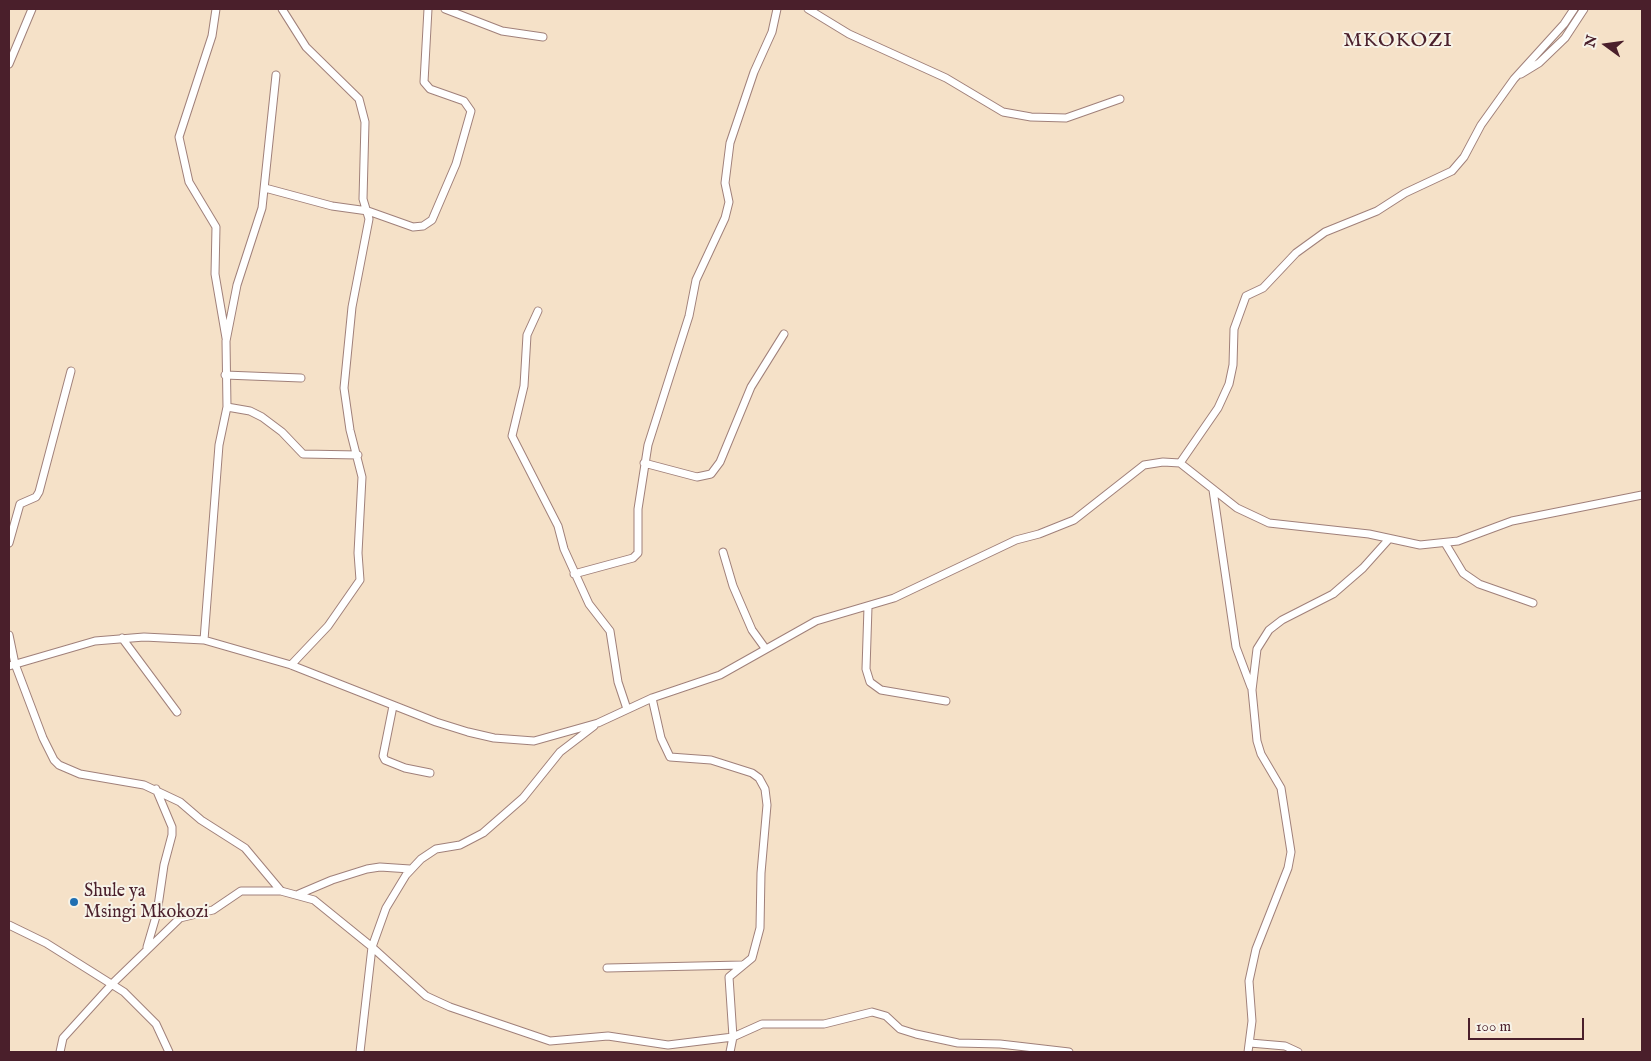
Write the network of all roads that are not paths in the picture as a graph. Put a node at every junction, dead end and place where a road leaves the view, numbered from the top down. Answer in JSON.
{"nodes":[{"id":1,"x":32,"y":9,"type":"edge"},
{"id":2,"x":216,"y":9,"type":"edge"},
{"id":3,"x":282,"y":9,"type":"edge"},
{"id":4,"x":428,"y":9,"type":"edge"},
{"id":5,"x":445,"y":9,"type":"edge"},
{"id":6,"x":777,"y":9,"type":"edge"},
{"id":7,"x":808,"y":9,"type":"edge"},
{"id":8,"x":1574,"y":9,"type":"edge"},
{"id":9,"x":1584,"y":9,"type":"edge"},
{"id":10,"x":542,"y":37,"type":"dead end"},
{"id":11,"x":9,"y":64,"type":"edge"},
{"id":12,"x":276,"y":75,"type":"dead end"},
{"id":13,"x":1514,"y":79,"type":"junction"},
{"id":14,"x":1120,"y":99,"type":"dead end"},
{"id":15,"x":265,"y":188,"type":"junction"},
{"id":16,"x":368,"y":211,"type":"junction"},
{"id":17,"x":538,"y":311,"type":"dead end"},
{"id":18,"x":784,"y":334,"type":"dead end"},
{"id":19,"x":226,"y":340,"type":"junction"},
{"id":20,"x":71,"y":371,"type":"dead end"},
{"id":21,"x":225,"y":375,"type":"junction"},
{"id":22,"x":301,"y":378,"type":"dead end"},
{"id":23,"x":227,"y":407,"type":"junction"},
{"id":24,"x":358,"y":455,"type":"junction"},
{"id":25,"x":644,"y":463,"type":"junction"},
{"id":26,"x":1180,"y":463,"type":"junction"},
{"id":27,"x":1213,"y":490,"type":"junction"},
{"id":28,"x":1642,"y":495,"type":"edge"},
{"id":29,"x":1389,"y":539,"type":"junction"},
{"id":30,"x":9,"y":543,"type":"edge"},
{"id":31,"x":1445,"y":543,"type":"junction"},
{"id":32,"x":723,"y":552,"type":"dead end"},
{"id":33,"x":574,"y":574,"type":"junction"},
{"id":34,"x":1533,"y":603,"type":"dead end"},
{"id":35,"x":868,"y":607,"type":"junction"},
{"id":36,"x":9,"y":634,"type":"edge"},
{"id":37,"x":122,"y":638,"type":"junction"},
{"id":38,"x":204,"y":640,"type":"junction"},
{"id":39,"x":765,"y":648,"type":"junction"},
{"id":40,"x":12,"y":665,"type":"edge"},
{"id":41,"x":291,"y":665,"type":"junction"},
{"id":42,"x":1252,"y":690,"type":"junction"},
{"id":43,"x":652,"y":698,"type":"junction"},
{"id":44,"x":946,"y":701,"type":"dead end"},
{"id":45,"x":393,"y":706,"type":"junction"},
{"id":46,"x":626,"y":708,"type":"junction"},
{"id":47,"x":177,"y":712,"type":"dead end"},
{"id":48,"x":598,"y":723,"type":"junction"},
{"id":49,"x":430,"y":773,"type":"dead end"},
{"id":50,"x":156,"y":789,"type":"junction"},
{"id":51,"x":410,"y":870,"type":"junction"},
{"id":52,"x":281,"y":891,"type":"junction"},
{"id":53,"x":299,"y":894,"type":"junction"},
{"id":54,"x":9,"y":925,"type":"edge"},
{"id":55,"x":372,"y":947,"type":"junction"},
{"id":56,"x":146,"y":950,"type":"junction"},
{"id":57,"x":742,"y":965,"type":"junction"},
{"id":58,"x":607,"y":968,"type":"dead end"},
{"id":59,"x":113,"y":983,"type":"junction"},
{"id":60,"x":733,"y":1037,"type":"junction"},
{"id":61,"x":1250,"y":1044,"type":"junction"},
{"id":62,"x":60,"y":1052,"type":"edge"},
{"id":63,"x":169,"y":1052,"type":"edge"},
{"id":64,"x":360,"y":1052,"type":"edge"},
{"id":65,"x":730,"y":1052,"type":"edge"},
{"id":66,"x":1069,"y":1052,"type":"edge"},
{"id":67,"x":1248,"y":1052,"type":"edge"},
{"id":68,"x":1298,"y":1052,"type":"edge"}],
"edges":[{"from":1,"to":11,"type":"street"},
{"from":2,"to":19,"type":"street"},
{"from":3,"to":16,"type":"street"},
{"from":4,"to":16,"type":"street"},
{"from":5,"to":10,"type":"street"},
{"from":6,"to":25,"type":"street"},
{"from":7,"to":14,"type":"street"},
{"from":8,"to":13,"type":"street"},
{"from":9,"to":13,"type":"street"},
{"from":12,"to":15,"type":"street"},
{"from":13,"to":26,"type":"street"},
{"from":15,"to":16,"type":"street"},
{"from":15,"to":19,"type":"street"},
{"from":16,"to":24,"type":"street"},
{"from":17,"to":33,"type":"street"},
{"from":18,"to":25,"type":"street"},
{"from":19,"to":21,"type":"street"},
{"from":20,"to":30,"type":"street"},
{"from":21,"to":22,"type":"street"},
{"from":21,"to":23,"type":"street"},
{"from":23,"to":24,"type":"street"},
{"from":23,"to":38,"type":"street"},
{"from":24,"to":41,"type":"street"},
{"from":25,"to":33,"type":"street"},
{"from":26,"to":27,"type":"street"},
{"from":26,"to":35,"type":"street"},
{"from":27,"to":29,"type":"street"},
{"from":27,"to":42,"type":"street"},
{"from":28,"to":31,"type":"street"},
{"from":29,"to":31,"type":"street"},
{"from":29,"to":42,"type":"street"},
{"from":31,"to":34,"type":"street"},
{"from":32,"to":39,"type":"street"},
{"from":33,"to":46,"type":"street"},
{"from":35,"to":39,"type":"street"},
{"from":35,"to":44,"type":"street"},
{"from":36,"to":40,"type":"street"},
{"from":37,"to":38,"type":"street"},
{"from":37,"to":40,"type":"street"},
{"from":37,"to":47,"type":"street"},
{"from":38,"to":41,"type":"street"},
{"from":39,"to":43,"type":"street"},
{"from":40,"to":50,"type":"street"},
{"from":41,"to":45,"type":"street"},
{"from":42,"to":61,"type":"street"},
{"from":43,"to":46,"type":"street"},
{"from":43,"to":57,"type":"street"},
{"from":45,"to":48,"type":"street"},
{"from":45,"to":49,"type":"street"},
{"from":46,"to":48,"type":"street"},
{"from":48,"to":51,"type":"street"},
{"from":50,"to":52,"type":"street"},
{"from":50,"to":56,"type":"street"},
{"from":51,"to":53,"type":"street"},
{"from":51,"to":55,"type":"street"},
{"from":52,"to":53,"type":"street"},
{"from":52,"to":56,"type":"street"},
{"from":53,"to":55,"type":"street"},
{"from":54,"to":59,"type":"street"},
{"from":55,"to":60,"type":"street"},
{"from":55,"to":64,"type":"street"},
{"from":56,"to":59,"type":"street"},
{"from":57,"to":58,"type":"street"},
{"from":57,"to":60,"type":"street"},
{"from":59,"to":62,"type":"street"},
{"from":59,"to":63,"type":"street"},
{"from":60,"to":65,"type":"street"},
{"from":60,"to":66,"type":"street"},
{"from":61,"to":67,"type":"street"},
{"from":61,"to":68,"type":"street"}]}
